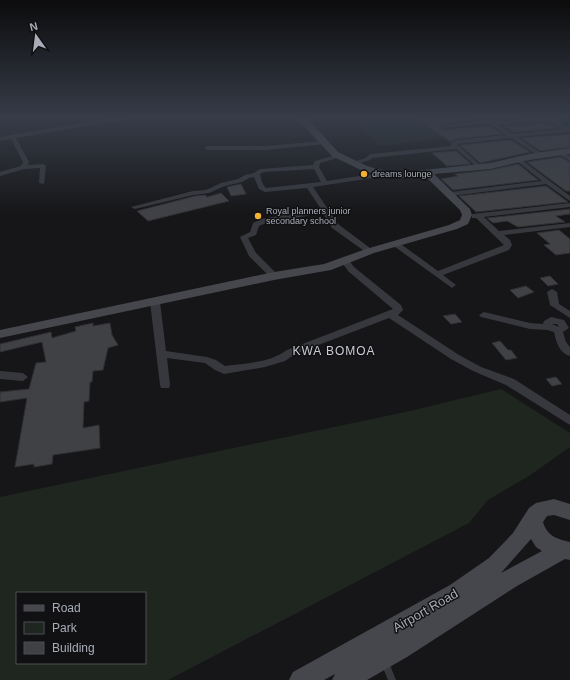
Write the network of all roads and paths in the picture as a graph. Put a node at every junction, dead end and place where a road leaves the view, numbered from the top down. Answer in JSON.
{"nodes":[{"id":1,"x":20,"y":150,"type":"edge"},
{"id":2,"x":331,"y":150,"type":"edge"},
{"id":3,"x":431,"y":150,"type":"edge"},
{"id":4,"x":461,"y":150,"type":"edge"},
{"id":5,"x":532,"y":150,"type":"edge"},
{"id":6,"x":570,"y":151,"type":"edge"},
{"id":7,"x":558,"y":152,"type":"junction"},
{"id":8,"x":540,"y":155,"type":"junction"},
{"id":9,"x":339,"y":156,"type":"junction"},
{"id":10,"x":570,"y":159,"type":"edge"},
{"id":11,"x":519,"y":160,"type":"junction"},
{"id":12,"x":353,"y":163,"type":"junction"},
{"id":13,"x":478,"y":166,"type":"junction"},
{"id":14,"x":24,"y":167,"type":"junction"},
{"id":15,"x":316,"y":167,"type":"junction"},
{"id":16,"x":427,"y":173,"type":"junction"},
{"id":17,"x":0,"y":174,"type":"edge"},
{"id":18,"x":384,"y":174,"type":"junction"},
{"id":19,"x":257,"y":175,"type":"junction"},
{"id":20,"x":547,"y":182,"type":"junction"},
{"id":21,"x":42,"y":183,"type":"dead end"},
{"id":22,"x":325,"y":183,"type":"junction"},
{"id":23,"x":309,"y":186,"type":"junction"},
{"id":24,"x":451,"y":194,"type":"junction"},
{"id":25,"x":570,"y":199,"type":"edge"},
{"id":26,"x":570,"y":205,"type":"edge"},
{"id":27,"x":134,"y":208,"type":"dead end"},
{"id":28,"x":324,"y":211,"type":"junction"},
{"id":29,"x":473,"y":216,"type":"junction"},
{"id":30,"x":570,"y":225,"type":"edge"},
{"id":31,"x":498,"y":233,"type":"junction"},
{"id":32,"x":395,"y":244,"type":"junction"},
{"id":33,"x":370,"y":251,"type":"junction"},
{"id":34,"x":345,"y":261,"type":"junction"},
{"id":35,"x":437,"y":274,"type":"junction"},
{"id":36,"x":274,"y":276,"type":"junction"},
{"id":37,"x":452,"y":285,"type":"dead end"},
{"id":38,"x":552,"y":292,"type":"dead end"},
{"id":39,"x":155,"y":302,"type":"junction"},
{"id":40,"x":393,"y":313,"type":"junction"},
{"id":41,"x":484,"y":315,"type":"dead end"},
{"id":42,"x":562,"y":322,"type":"edge"},
{"id":43,"x":0,"y":334,"type":"edge"},
{"id":44,"x":570,"y":353,"type":"edge"},
{"id":45,"x":162,"y":354,"type":"junction"},
{"id":46,"x":0,"y":375,"type":"edge"},
{"id":47,"x":23,"y":377,"type":"dead end"},
{"id":48,"x":165,"y":385,"type":"dead end"},
{"id":49,"x":570,"y":421,"type":"edge"},
{"id":50,"x":565,"y":506,"type":"edge"},
{"id":51,"x":532,"y":521,"type":"junction"},
{"id":52,"x":567,"y":550,"type":"edge"},
{"id":53,"x":379,"y":649,"type":"junction"},
{"id":54,"x":301,"y":680,"type":"edge"},
{"id":55,"x":344,"y":680,"type":"edge"},
{"id":56,"x":392,"y":680,"type":"edge"}],
"edges":[{"from":1,"to":14,"type":"street"},
{"from":2,"to":9,"type":"street"},
{"from":3,"to":12,"type":"street"},
{"from":4,"to":13,"type":"street"},
{"from":5,"to":8,"type":"street"},
{"from":6,"to":7,"type":"street"},
{"from":7,"to":8,"type":"street"},
{"from":7,"to":10,"type":"street"},
{"from":8,"to":11,"type":"street"},
{"from":9,"to":12,"type":"street"},
{"from":9,"to":15,"type":"street"},
{"from":11,"to":13,"type":"street"},
{"from":11,"to":20,"type":"street"},
{"from":12,"to":18,"type":"street"},
{"from":13,"to":16,"type":"street"},
{"from":14,"to":17,"type":"street"},
{"from":14,"to":21,"type":"street"},
{"from":15,"to":19,"type":"street"},
{"from":15,"to":22,"type":"street"},
{"from":16,"to":18,"type":"street"},
{"from":16,"to":24,"type":"street"},
{"from":18,"to":22,"type":"street"},
{"from":19,"to":23,"type":"street"},
{"from":19,"to":27,"type":"street"},
{"from":20,"to":24,"type":"street"},
{"from":20,"to":25,"type":"street"},
{"from":22,"to":23,"type":"street"},
{"from":23,"to":28,"type":"street"},
{"from":24,"to":29,"type":"street"},
{"from":26,"to":29,"type":"street"},
{"from":28,"to":33,"type":"street"},
{"from":28,"to":36,"type":"street"},
{"from":29,"to":31,"type":"street"},
{"from":29,"to":32,"type":"street"},
{"from":30,"to":31,"type":"street"},
{"from":31,"to":35,"type":"street"},
{"from":32,"to":33,"type":"street"},
{"from":32,"to":35,"type":"street"},
{"from":33,"to":34,"type":"street"},
{"from":34,"to":36,"type":"street"},
{"from":34,"to":40,"type":"street"},
{"from":35,"to":37,"type":"street"},
{"from":36,"to":39,"type":"street"},
{"from":38,"to":42,"type":"street"},
{"from":39,"to":43,"type":"street"},
{"from":39,"to":45,"type":"street"},
{"from":40,"to":45,"type":"street"},
{"from":40,"to":49,"type":"street"},
{"from":41,"to":42,"type":"street"},
{"from":42,"to":44,"type":"street"},
{"from":45,"to":48,"type":"street"},
{"from":46,"to":47,"type":"street"},
{"from":50,"to":51,"type":"street","name":"Airport Road"},
{"from":51,"to":52,"type":"street"},
{"from":51,"to":53,"type":"street","name":"Airport Road"},
{"from":52,"to":53,"type":"street","name":"Airport Road"},
{"from":53,"to":54,"type":"street","name":"Airport Road"},
{"from":53,"to":55,"type":"street","name":"Airport Road"},
{"from":53,"to":56,"type":"lane"}]}
